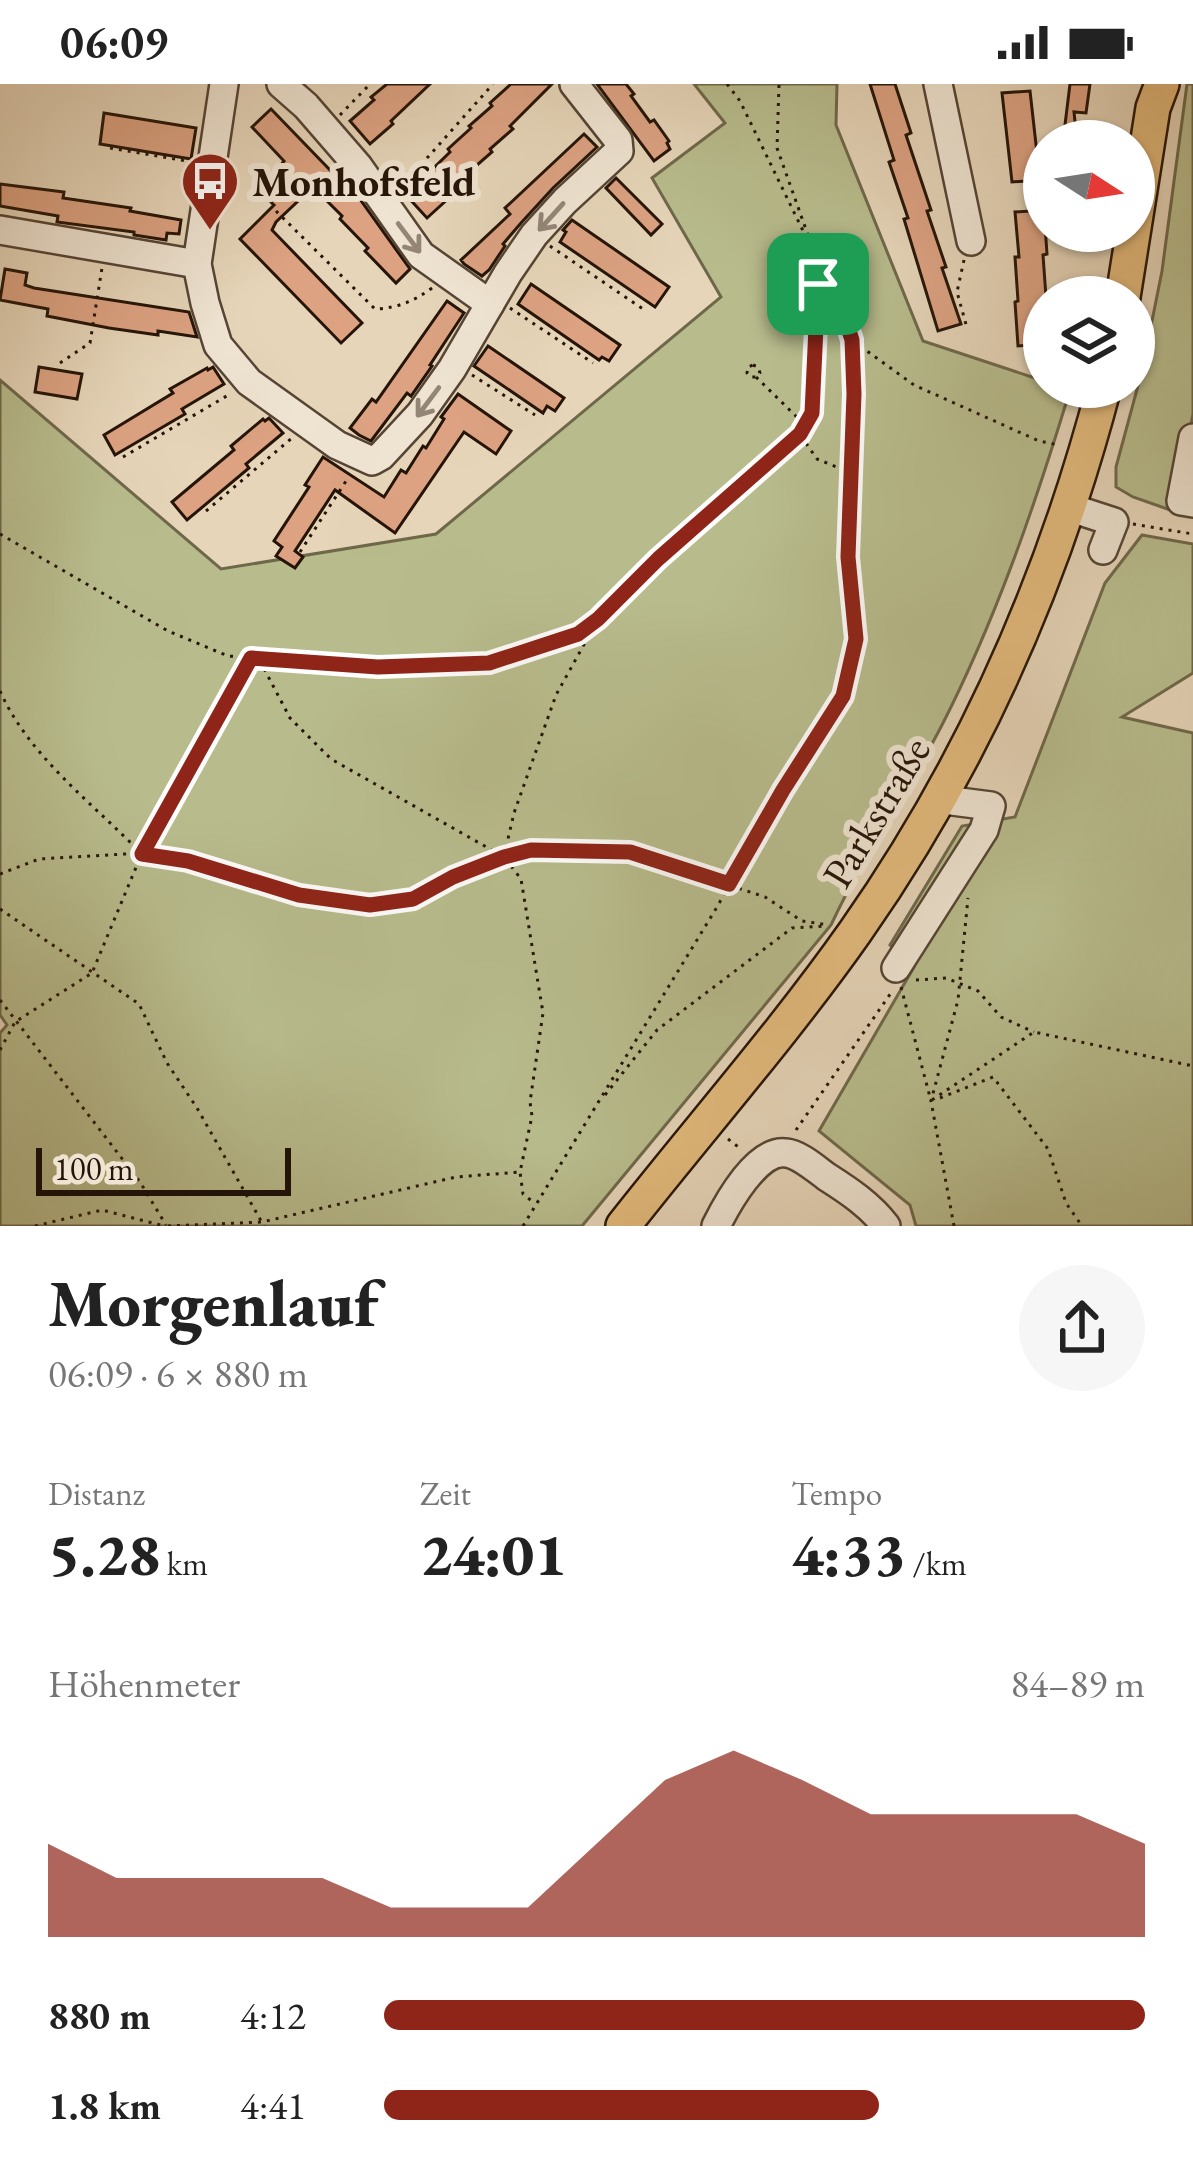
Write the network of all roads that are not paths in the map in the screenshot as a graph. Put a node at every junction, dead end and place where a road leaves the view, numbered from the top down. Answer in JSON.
{"nodes":[{"id":1,"x":224,"y":84,"type":"edge"},
{"id":2,"x":281,"y":84,"type":"edge"},
{"id":3,"x":574,"y":84,"type":"edge"},
{"id":4,"x":938,"y":84,"type":"edge"},
{"id":5,"x":1155,"y":92,"type":"edge"},
{"id":6,"x":0,"y":230,"type":"edge"},
{"id":7,"x":971,"y":241,"type":"road end"},
{"id":8,"x":197,"y":264,"type":"junction"},
{"id":9,"x":1127,"y":276,"type":"edge"},
{"id":10,"x":492,"y":300,"type":"junction"},
{"id":11,"x":1098,"y":408,"type":"edge"},
{"id":12,"x":1193,"y":438,"type":"edge"},
{"id":13,"x":1193,"y":503,"type":"edge"},
{"id":14,"x":1068,"y":507,"type":"junction"},
{"id":15,"x":1103,"y":550,"type":"dead end"},
{"id":16,"x":940,"y":796,"type":"junction"},
{"id":17,"x":898,"y":975,"type":"road end"},
{"id":18,"x":623,"y":1226,"type":"edge"},
{"id":19,"x":716,"y":1226,"type":"edge"},
{"id":20,"x":886,"y":1226,"type":"edge"}],
"edges":[{"from":1,"to":8,"type":"street"},
{"from":2,"to":10,"type":"street","one_way":true},
{"from":3,"to":10,"type":"street","one_way":true},
{"from":4,"to":7,"type":"street"},
{"from":5,"to":9,"type":"main road"},
{"from":6,"to":8,"type":"street"},
{"from":10,"to":8,"type":"street","one_way":true},
{"from":11,"to":14,"type":"main road","name":"Parkstraße"},
{"from":12,"to":13,"type":"street"},
{"from":14,"to":15,"type":"street"},
{"from":14,"to":16,"type":"main road","name":"Parkstraße"},
{"from":16,"to":17,"type":"street"},
{"from":16,"to":18,"type":"main road","name":"Parkstraße"},
{"from":19,"to":20,"type":"street"}]}
